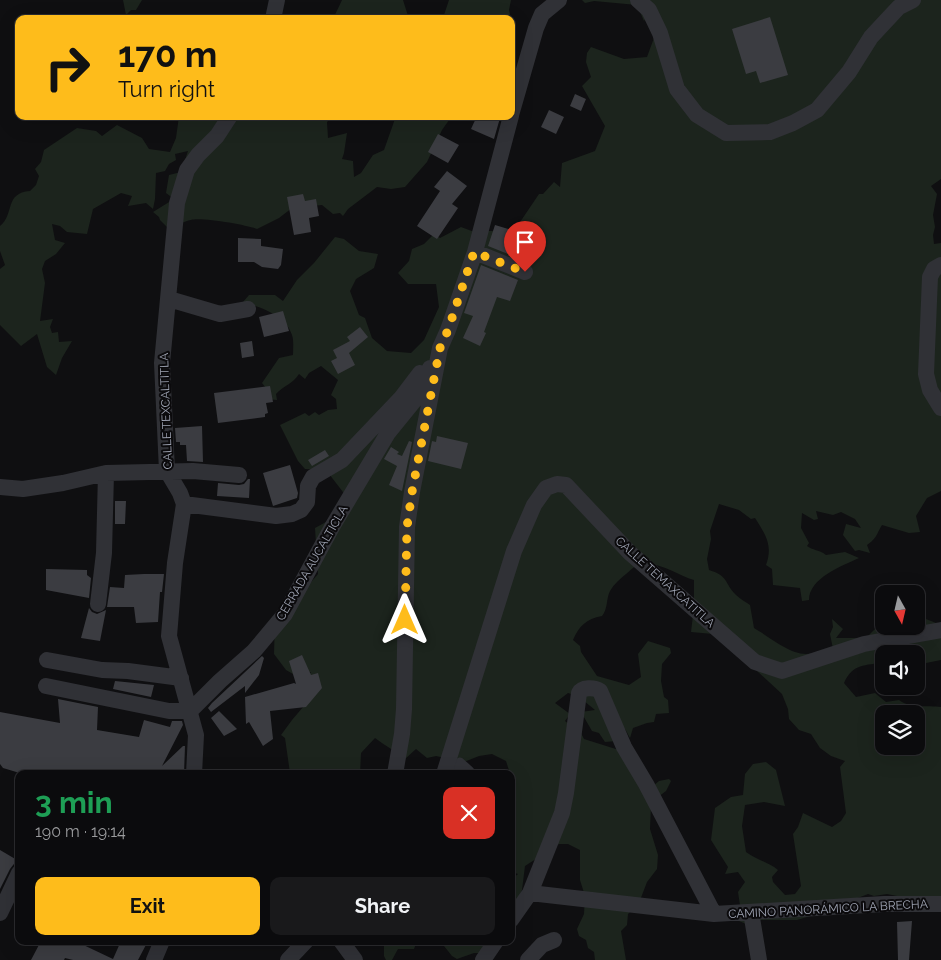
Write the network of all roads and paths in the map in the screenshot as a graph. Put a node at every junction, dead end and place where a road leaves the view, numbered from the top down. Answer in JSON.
{"nodes":[{"id":1,"x":277,"y":0,"type":"edge"},
{"id":2,"x":559,"y":0,"type":"edge"},
{"id":3,"x":638,"y":0,"type":"edge"},
{"id":4,"x":913,"y":0,"type":"edge"},
{"id":5,"x":274,"y":15,"type":"edge"},
{"id":6,"x":515,"y":102,"type":"edge"},
{"id":7,"x":228,"y":120,"type":"edge"},
{"id":8,"x":510,"y":120,"type":"edge"},
{"id":9,"x":474,"y":252,"type":"junction"},
{"id":10,"x":941,"y":265,"type":"edge"},
{"id":11,"x":525,"y":272,"type":"dead end"},
{"id":12,"x":169,"y":299,"type":"junction"},
{"id":13,"x":248,"y":309,"type":"dead end"},
{"id":14,"x":440,"y":348,"type":"junction"},
{"id":15,"x":941,"y":408,"type":"edge"},
{"id":16,"x":167,"y":471,"type":"junction"},
{"id":17,"x":106,"y":473,"type":"junction"},
{"id":18,"x":239,"y":475,"type":"dead end"},
{"id":19,"x":0,"y":487,"type":"edge"},
{"id":20,"x":184,"y":504,"type":"junction"},
{"id":21,"x":98,"y":604,"type":"dead end"},
{"id":22,"x":941,"y":630,"type":"edge"},
{"id":23,"x":47,"y":660,"type":"dead end"},
{"id":24,"x":181,"y":678,"type":"junction"},
{"id":25,"x":46,"y":686,"type":"dead end"},
{"id":26,"x":190,"y":711,"type":"junction"},
{"id":27,"x":194,"y":770,"type":"edge"},
{"id":28,"x":396,"y":770,"type":"edge"},
{"id":29,"x":445,"y":770,"type":"edge"},
{"id":30,"x":455,"y":770,"type":"edge"},
{"id":31,"x":469,"y":770,"type":"edge"},
{"id":32,"x":15,"y":881,"type":"edge"},
{"id":33,"x":530,"y":893,"type":"junction"},
{"id":34,"x":941,"y":904,"type":"edge"},
{"id":35,"x":751,"y":912,"type":"junction"},
{"id":36,"x":0,"y":913,"type":"edge"},
{"id":37,"x":515,"y":914,"type":"edge"},
{"id":38,"x":714,"y":914,"type":"junction"},
{"id":39,"x":554,"y":940,"type":"dead end"},
{"id":40,"x":160,"y":945,"type":"edge"},
{"id":41,"x":302,"y":945,"type":"edge"},
{"id":42,"x":343,"y":945,"type":"edge"},
{"id":43,"x":493,"y":945,"type":"edge"},
{"id":44,"x":154,"y":960,"type":"edge"},
{"id":45,"x":288,"y":960,"type":"edge"},
{"id":46,"x":355,"y":960,"type":"edge"},
{"id":47,"x":483,"y":960,"type":"edge"},
{"id":48,"x":528,"y":960,"type":"edge"},
{"id":49,"x":759,"y":960,"type":"edge"}],
"edges":[{"from":1,"to":5,"type":"street"},
{"from":2,"to":6,"type":"street"},
{"from":3,"to":4,"type":"street"},
{"from":7,"to":12,"type":"street","name":"CALLE TEXCALTITLA"},
{"from":8,"to":9,"type":"street"},
{"from":9,"to":11,"type":"street"},
{"from":9,"to":14,"type":"street"},
{"from":10,"to":15,"type":"street"},
{"from":12,"to":13,"type":"street"},
{"from":12,"to":16,"type":"street","name":"CALLE TEXCALTITLA"},
{"from":14,"to":20,"type":"street"},
{"from":14,"to":26,"type":"street","name":"CERRADA AUCALTICLA"},
{"from":14,"to":28,"type":"street"},
{"from":16,"to":17,"type":"street"},
{"from":16,"to":18,"type":"street"},
{"from":16,"to":20,"type":"street","name":"CALLE TEXCALTITLA"},
{"from":17,"to":19,"type":"street"},
{"from":17,"to":21,"type":"street"},
{"from":20,"to":24,"type":"street"},
{"from":22,"to":29,"type":"street","name":"CALLE TEMAXCATITLA"},
{"from":23,"to":24,"type":"street"},
{"from":24,"to":26,"type":"street"},
{"from":25,"to":26,"type":"street"},
{"from":26,"to":27,"type":"street"},
{"from":30,"to":31,"type":"lane"},
{"from":32,"to":36,"type":"street"},
{"from":33,"to":37,"type":"street","name":"CAMINO PANORÁMICO LA BRECHA"},
{"from":33,"to":38,"type":"street","name":"CAMINO PANORÁMICO LA BRECHA"},
{"from":33,"to":38,"type":"street","name":"CAMINO PANORÁMICO LA BRECHA"},
{"from":34,"to":35,"type":"street","name":"CAMINO PANORÁMICO LA BRECHA"},
{"from":35,"to":38,"type":"street","name":"CAMINO PANORÁMICO LA BRECHA"},
{"from":35,"to":49,"type":"street"},
{"from":39,"to":48,"type":"street"},
{"from":40,"to":44,"type":"street"},
{"from":41,"to":45,"type":"street"},
{"from":42,"to":46,"type":"street"},
{"from":43,"to":47,"type":"street"}]}
